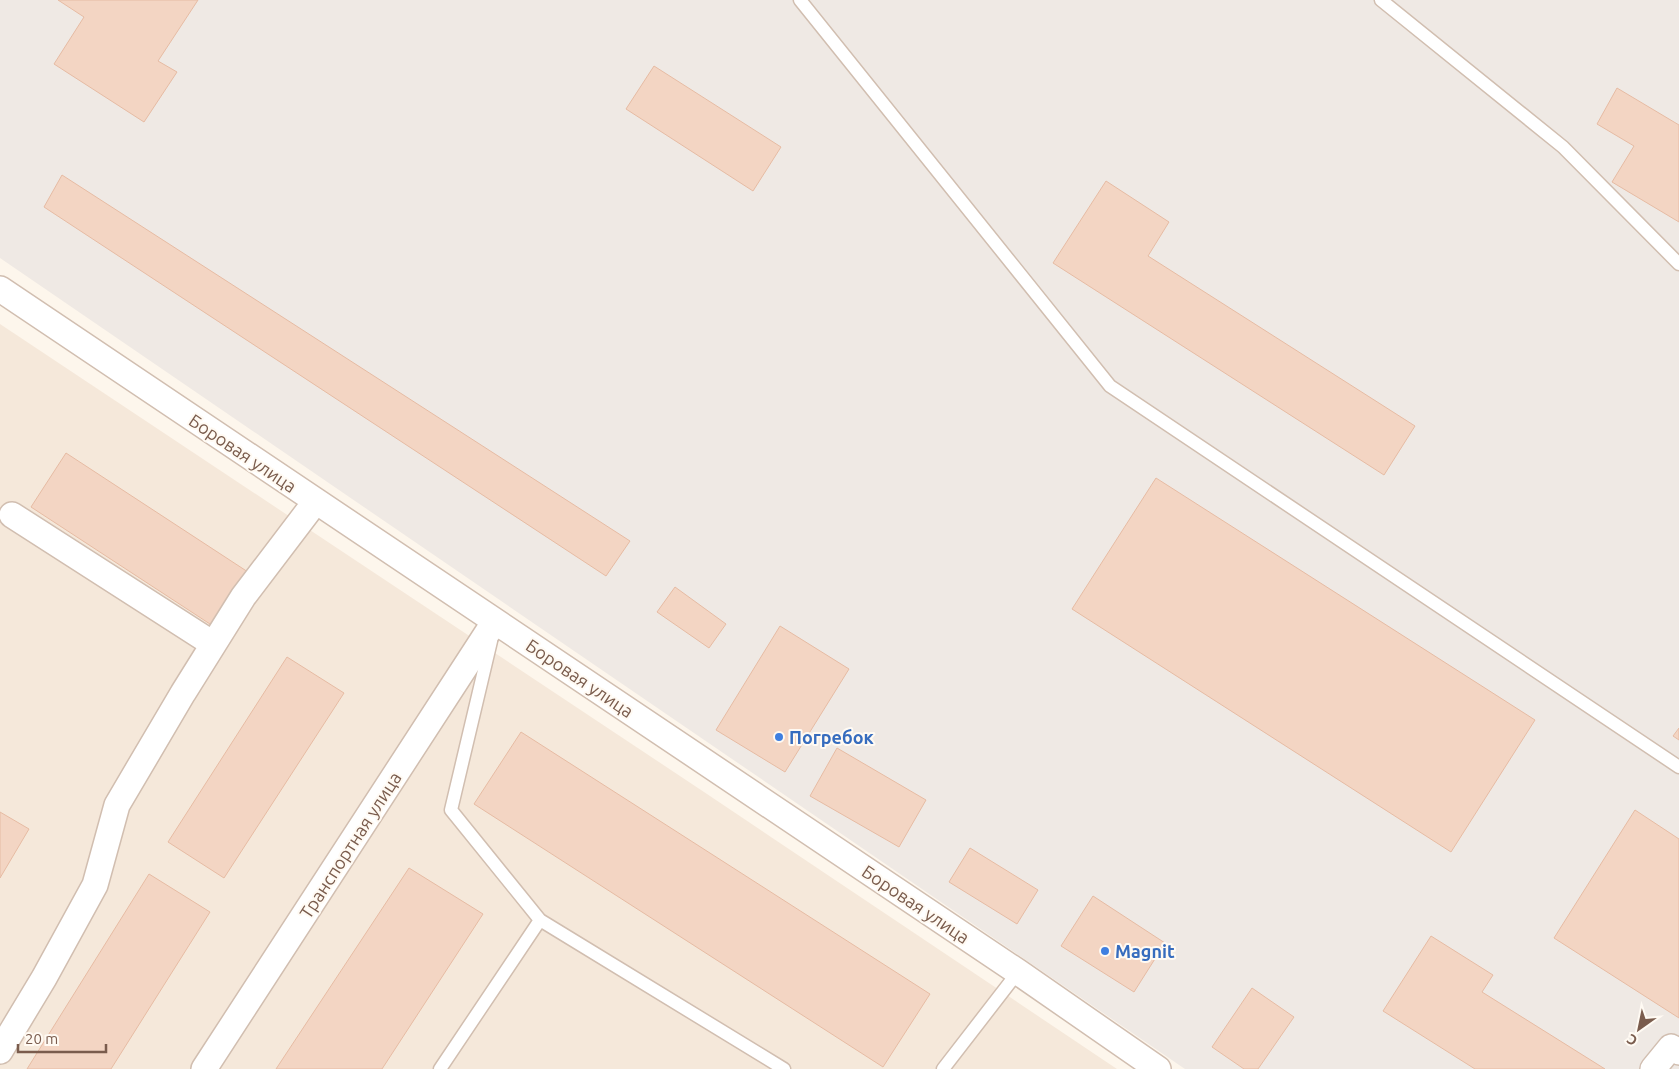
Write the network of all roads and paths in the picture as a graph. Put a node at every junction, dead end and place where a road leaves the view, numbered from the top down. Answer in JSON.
{"nodes":[{"id":1,"x":800,"y":0,"type":"edge"},
{"id":2,"x":1381,"y":0,"type":"edge"},
{"id":3,"x":1679,"y":264,"type":"edge"},
{"id":4,"x":0,"y":289,"type":"edge"},
{"id":5,"x":316,"y":501,"type":"junction"},
{"id":6,"x":12,"y":515,"type":"dead end"},
{"id":7,"x":495,"y":622,"type":"junction"},
{"id":8,"x":213,"y":644,"type":"junction"},
{"id":9,"x":1679,"y":767,"type":"edge"},
{"id":10,"x":540,"y":920,"type":"junction"},
{"id":11,"x":1018,"y":972,"type":"junction"},
{"id":12,"x":0,"y":1051,"type":"edge"},
{"id":13,"x":1679,"y":1052,"type":"edge"},
{"id":14,"x":204,"y":1069,"type":"edge"},
{"id":15,"x":440,"y":1069,"type":"edge"},
{"id":16,"x":784,"y":1069,"type":"edge"},
{"id":17,"x":942,"y":1069,"type":"edge"},
{"id":18,"x":1158,"y":1069,"type":"edge"},
{"id":19,"x":1653,"y":1069,"type":"edge"}],
"edges":[{"from":1,"to":9,"type":"lane"},
{"from":2,"to":3,"type":"lane"},
{"from":4,"to":5,"type":"street","name":"Боровая улица"},
{"from":5,"to":7,"type":"street","name":"Боровая улица"},
{"from":5,"to":8,"type":"street"},
{"from":6,"to":8,"type":"street"},
{"from":7,"to":10,"type":"lane"},
{"from":7,"to":11,"type":"street","name":"Боровая улица"},
{"from":7,"to":14,"type":"street","name":"Транспортная улица"},
{"from":8,"to":12,"type":"street"},
{"from":10,"to":15,"type":"lane"},
{"from":10,"to":16,"type":"lane"},
{"from":11,"to":17,"type":"lane"},
{"from":11,"to":18,"type":"street","name":"Боровая улица"},
{"from":13,"to":19,"type":"street"}]}
